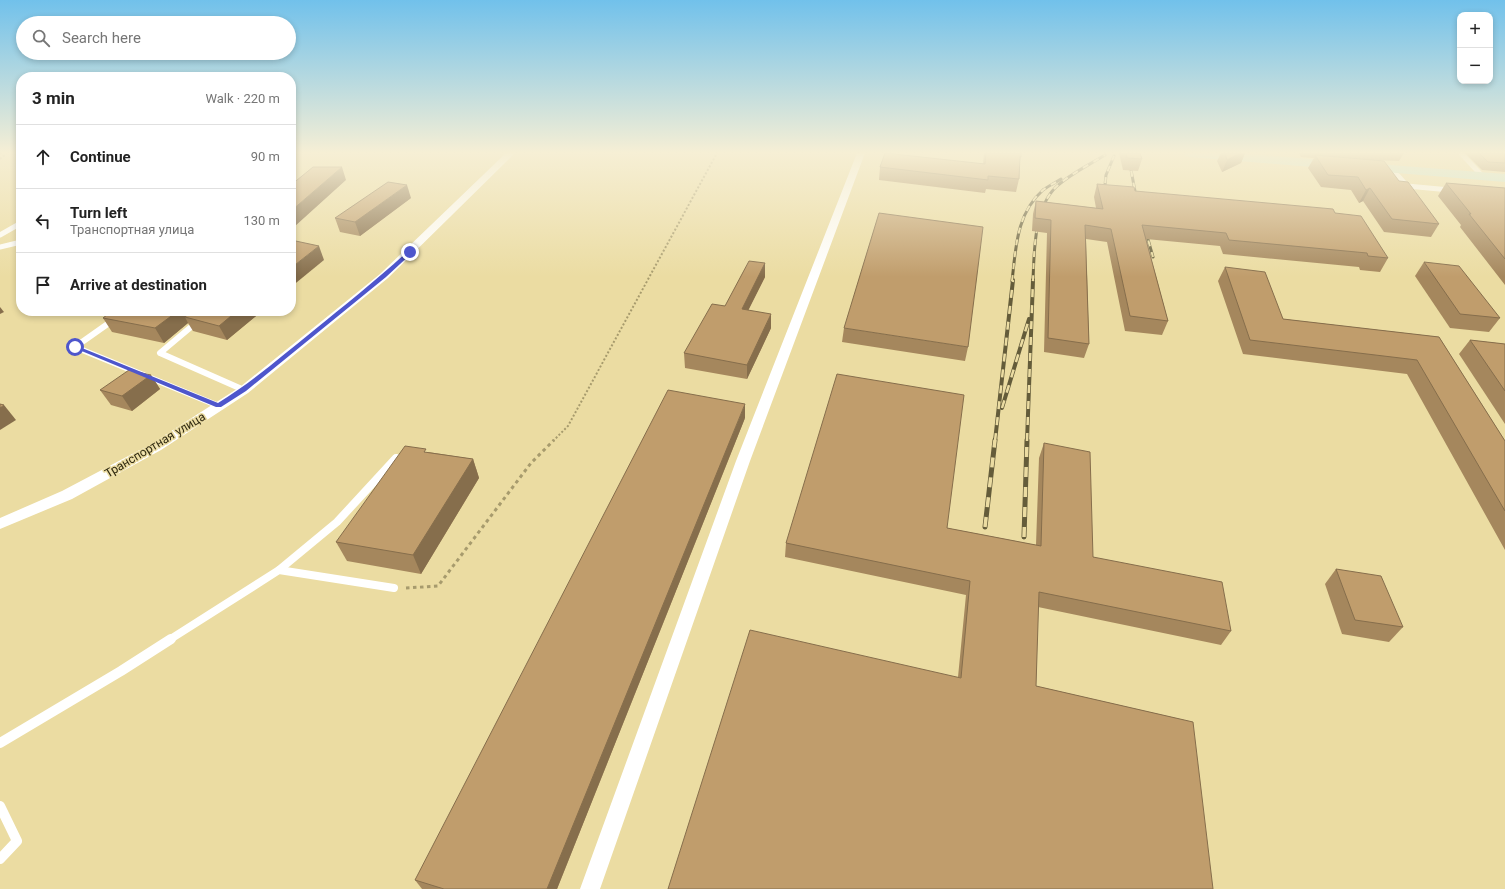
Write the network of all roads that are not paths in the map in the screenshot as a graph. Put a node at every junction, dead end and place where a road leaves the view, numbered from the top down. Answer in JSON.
{"nodes":[{"id":1,"x":468,"y":194,"type":"edge"},
{"id":2,"x":845,"y":194,"type":"edge"},
{"id":3,"x":16,"y":226,"type":"edge"},
{"id":4,"x":0,"y":235,"type":"edge"},
{"id":5,"x":16,"y":243,"type":"edge"},
{"id":6,"x":0,"y":247,"type":"edge"},
{"id":7,"x":119,"y":316,"type":"edge"},
{"id":8,"x":204,"y":316,"type":"edge"},
{"id":9,"x":244,"y":390,"type":"junction"},
{"id":10,"x":219,"y":406,"type":"junction"},
{"id":11,"x":411,"y":460,"type":"edge"},
{"id":12,"x":0,"y":524,"type":"edge"},
{"id":13,"x":279,"y":570,"type":"junction"},
{"id":14,"x":394,"y":588,"type":"road end"},
{"id":15,"x":0,"y":743,"type":"edge"},
{"id":16,"x":0,"y":806,"type":"edge"},
{"id":17,"x":0,"y":858,"type":"edge"},
{"id":18,"x":590,"y":889,"type":"edge"}],
"edges":[{"from":1,"to":9,"type":"street","name":"Транспортная улица"},
{"from":2,"to":18,"type":"street"},
{"from":3,"to":4,"type":"lane"},
{"from":5,"to":6,"type":"lane"},
{"from":7,"to":10,"type":"lane"},
{"from":8,"to":9,"type":"lane"},
{"from":9,"to":10,"type":"street","name":"Транспортная улица"},
{"from":10,"to":12,"type":"street","name":"Транспортная улица"},
{"from":11,"to":13,"type":"lane"},
{"from":13,"to":14,"type":"lane"},
{"from":13,"to":15,"type":"lane"},
{"from":16,"to":17,"type":"lane"}]}
